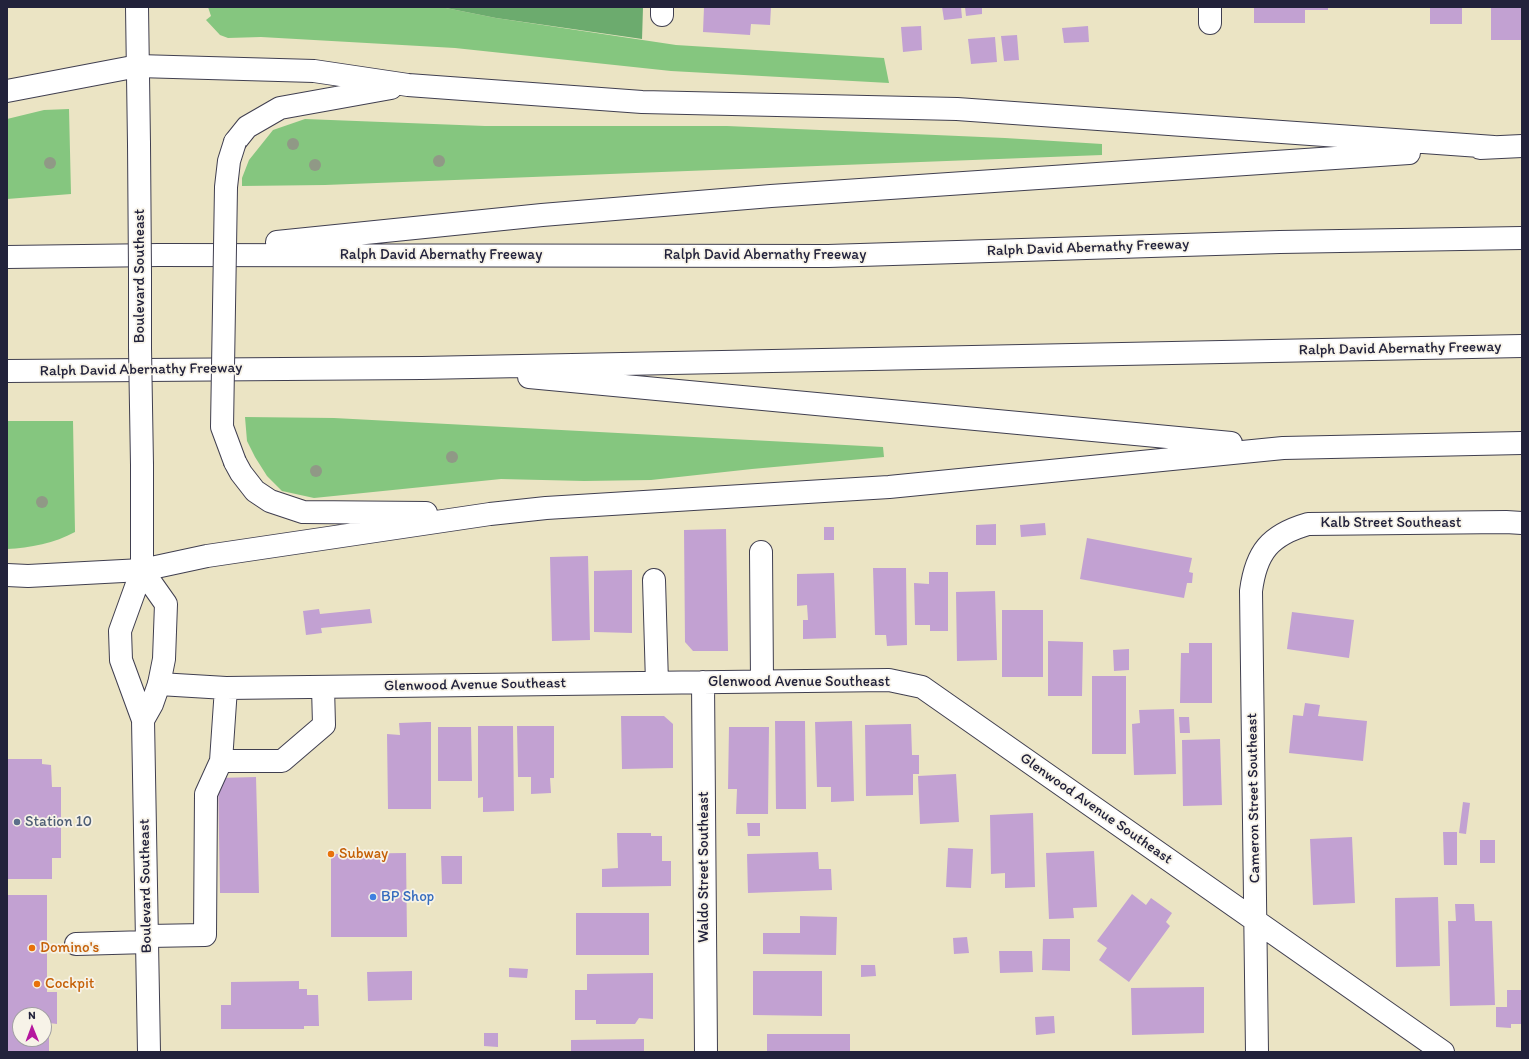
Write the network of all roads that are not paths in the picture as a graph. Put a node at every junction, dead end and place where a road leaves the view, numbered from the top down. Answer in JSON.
{"nodes":[{"id":1,"x":137,"y":7,"type":"edge"},
{"id":2,"x":138,"y":66,"type":"junction"},
{"id":3,"x":408,"y":85,"type":"junction"},
{"id":4,"x":7,"y":91,"type":"edge"},
{"id":5,"x":1522,"y":146,"type":"edge"},
{"id":6,"x":1494,"y":147,"type":"junction"},
{"id":7,"x":1522,"y":238,"type":"edge"},
{"id":8,"x":159,"y":254,"type":"junction"},
{"id":9,"x":7,"y":257,"type":"edge"},
{"id":10,"x":1522,"y":346,"type":"edge"},
{"id":11,"x":422,"y":368,"type":"junction"},
{"id":12,"x":7,"y":371,"type":"edge"},
{"id":13,"x":1522,"y":443,"type":"edge"},
{"id":14,"x":1283,"y":448,"type":"junction"},
{"id":15,"x":490,"y":514,"type":"junction"},
{"id":16,"x":1522,"y":523,"type":"edge"},
{"id":17,"x":1266,"y":547,"type":"joint"},
{"id":18,"x":761,"y":552,"type":"dead end"},
{"id":19,"x":142,"y":570,"type":"junction"},
{"id":20,"x":7,"y":575,"type":"edge"},
{"id":21,"x":654,"y":580,"type":"dead end"},
{"id":22,"x":762,"y":681,"type":"junction"},
{"id":23,"x":703,"y":682,"type":"junction"},
{"id":24,"x":657,"y":683,"type":"junction"},
{"id":25,"x":159,"y":684,"type":"junction"},
{"id":26,"x":323,"y":687,"type":"junction"},
{"id":27,"x":226,"y":688,"type":"junction"},
{"id":28,"x":143,"y":720,"type":"junction"},
{"id":29,"x":221,"y":761,"type":"junction"},
{"id":30,"x":1255,"y":921,"type":"junction"},
{"id":31,"x":148,"y":939,"type":"junction"},
{"id":32,"x":76,"y":944,"type":"dead end"},
{"id":33,"x":149,"y":1052,"type":"edge"},
{"id":34,"x":706,"y":1052,"type":"edge"},
{"id":35,"x":1257,"y":1052,"type":"edge"},
{"id":36,"x":1443,"y":1052,"type":"edge"}],
"edges":[{"from":1,"to":2,"type":"main road","name":"Boulevard Southeast"},
{"from":2,"to":3,"type":"main road"},
{"from":2,"to":4,"type":"main road"},
{"from":2,"to":19,"type":"main road","name":"Boulevard Southeast","bridge":true},
{"from":3,"to":6,"type":"main road"},
{"from":3,"to":15,"type":"main road","bridge":true},
{"from":5,"to":6,"type":"main road"},
{"from":6,"to":8,"type":"main road"},
{"from":7,"to":8,"type":"main road","name":"Ralph David Abernathy Freeway"},
{"from":8,"to":9,"type":"main road","name":"Ralph David Abernathy Freeway"},
{"from":10,"to":11,"type":"main road","name":"Ralph David Abernathy Freeway"},
{"from":11,"to":12,"type":"main road","name":"Ralph David Abernathy Freeway"},
{"from":11,"to":14,"type":"main road"},
{"from":13,"to":14,"type":"main road"},
{"from":14,"to":15,"type":"main road"},
{"from":15,"to":19,"type":"main road"},
{"from":16,"to":17,"type":"main road","name":"Kalb Street Southeast"},
{"from":17,"to":30,"type":"main road","name":"Cameron Street Southeast"},
{"from":18,"to":22,"type":"main road"},
{"from":19,"to":20,"type":"main road"},
{"from":19,"to":25,"type":"main road","name":"Boulevard Southeast"},
{"from":19,"to":28,"type":"main road","name":"Boulevard Southeast"},
{"from":21,"to":24,"type":"main road"},
{"from":22,"to":23,"type":"main road","name":"Glenwood Avenue Southeast"},
{"from":22,"to":30,"type":"main road","name":"Glenwood Avenue Southeast"},
{"from":23,"to":24,"type":"main road","name":"Glenwood Avenue Southeast"},
{"from":23,"to":34,"type":"main road","name":"Waldo Street Southeast"},
{"from":24,"to":26,"type":"main road","name":"Glenwood Avenue Southeast"},
{"from":25,"to":27,"type":"main road","name":"Glenwood Avenue Southeast"},
{"from":25,"to":28,"type":"main road","name":"Boulevard Southeast"},
{"from":26,"to":27,"type":"main road","name":"Glenwood Avenue Southeast"},
{"from":26,"to":29,"type":"main road"},
{"from":27,"to":29,"type":"main road"},
{"from":28,"to":31,"type":"main road","name":"Boulevard Southeast"},
{"from":29,"to":31,"type":"main road"},
{"from":30,"to":35,"type":"main road","name":"Cameron Street Southeast"},
{"from":30,"to":36,"type":"main road","name":"Glenwood Avenue Southeast"},
{"from":31,"to":32,"type":"main road"},
{"from":31,"to":33,"type":"main road","name":"Boulevard Southeast"}]}
